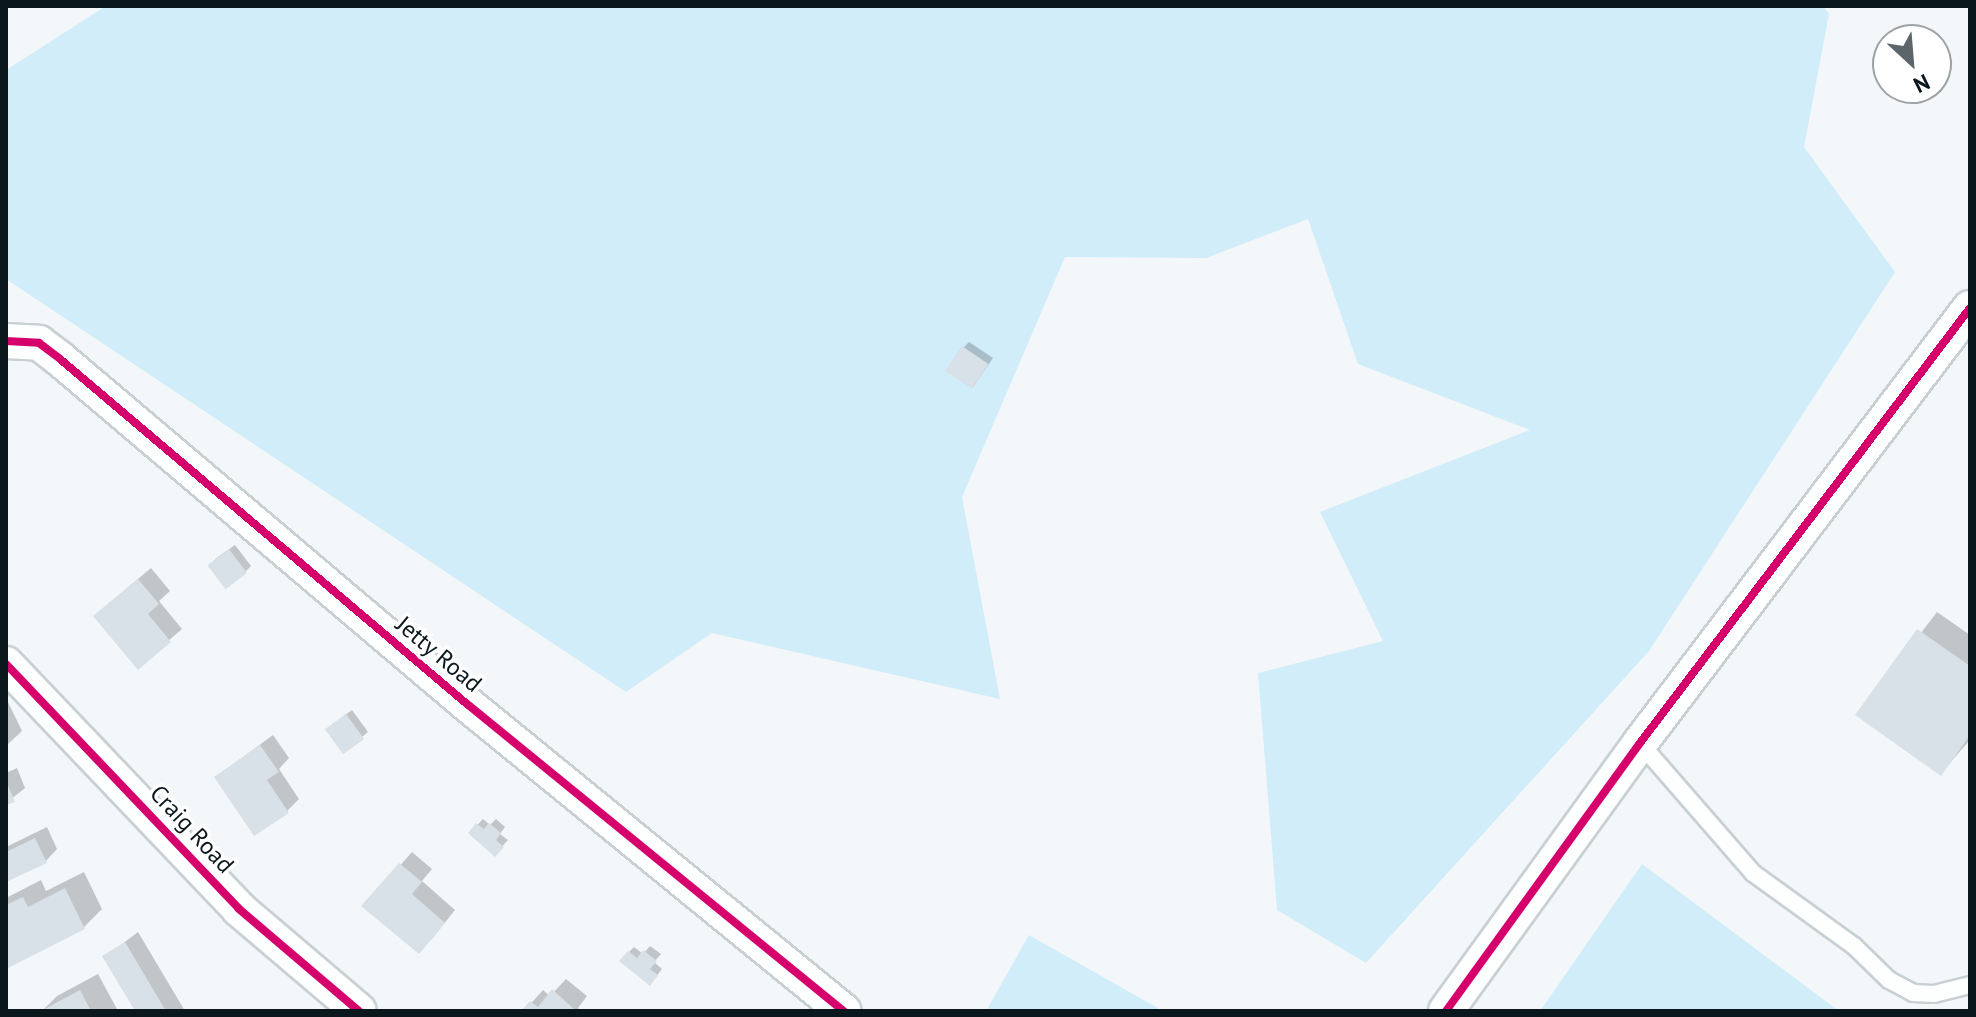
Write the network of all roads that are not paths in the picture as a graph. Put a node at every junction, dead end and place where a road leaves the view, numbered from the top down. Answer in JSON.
{"nodes":[{"id":1,"x":1966,"y":323,"type":"edge"},
{"id":2,"x":6,"y":341,"type":"edge"},
{"id":3,"x":6,"y":664,"type":"edge"},
{"id":4,"x":1640,"y":743,"type":"junction"},
{"id":5,"x":1970,"y":985,"type":"edge"},
{"id":6,"x":359,"y":1011,"type":"edge"},
{"id":7,"x":844,"y":1011,"type":"edge"},
{"id":8,"x":1446,"y":1011,"type":"edge"}],
"edges":[{"from":1,"to":4,"type":"street"},
{"from":2,"to":7,"type":"street","name":"Jetty Road"},
{"from":3,"to":6,"type":"street","name":"Craig Road"},
{"from":4,"to":5,"type":"lane"},
{"from":4,"to":8,"type":"street"}]}
